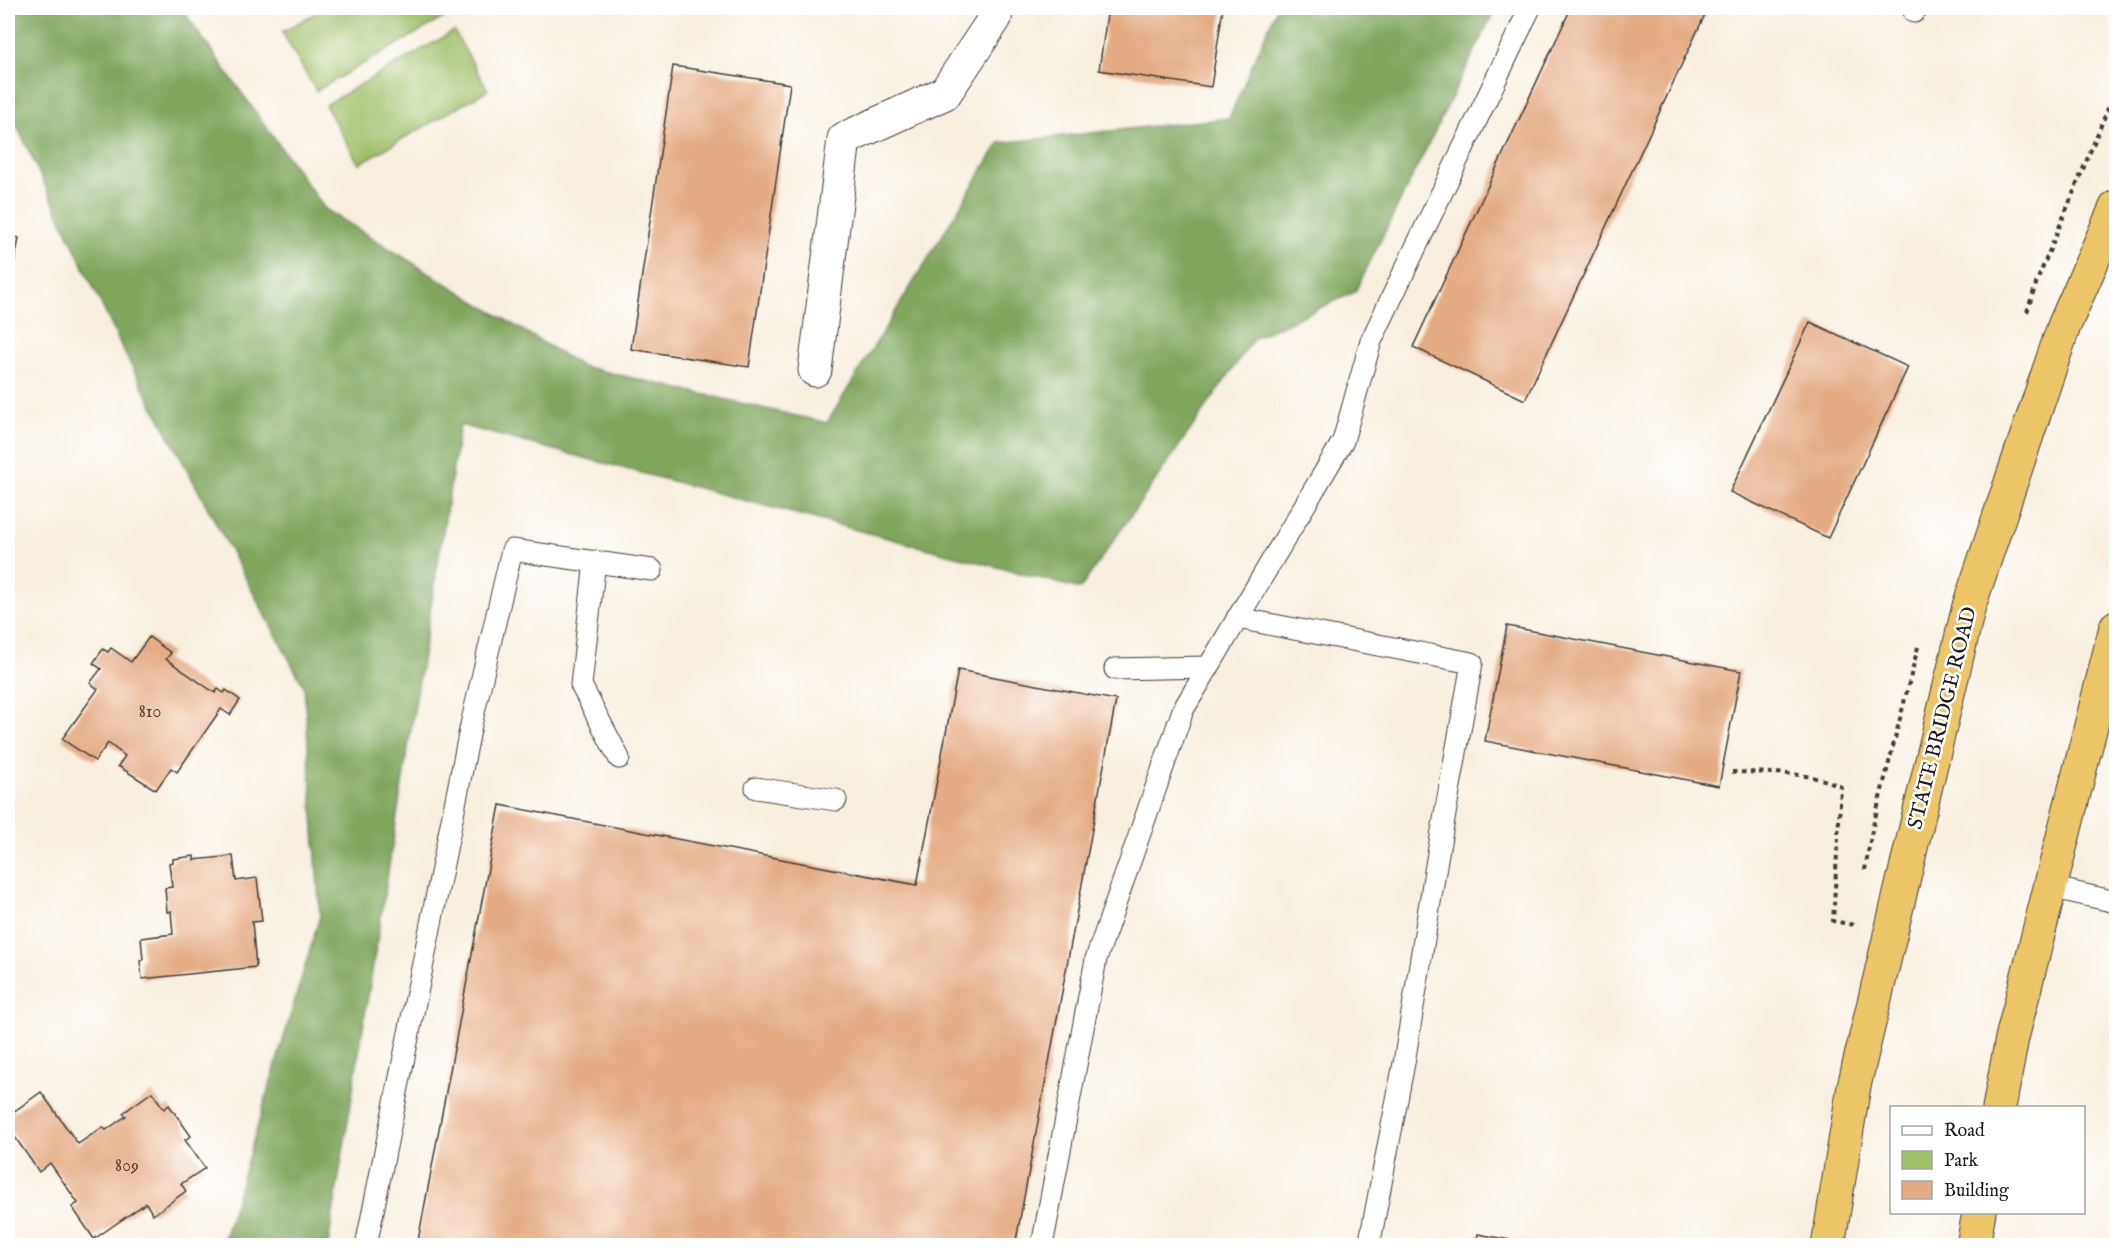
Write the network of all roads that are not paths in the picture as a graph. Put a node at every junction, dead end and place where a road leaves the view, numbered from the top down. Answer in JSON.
{"nodes":[{"id":1,"x":997,"y":8,"type":"edge"},
{"id":2,"x":1530,"y":8,"type":"edge"},
{"id":3,"x":2116,"y":207,"type":"edge"},
{"id":4,"x":815,"y":370,"type":"dead end"},
{"id":5,"x":595,"y":561,"type":"junction"},
{"id":6,"x":652,"y":570,"type":"dead end"},
{"id":7,"x":1237,"y":618,"type":"junction"},
{"id":8,"x":2116,"y":627,"type":"edge"},
{"id":9,"x":1208,"y":667,"type":"junction"},
{"id":10,"x":1115,"y":669,"type":"dead end"},
{"id":11,"x":618,"y":758,"type":"dead end"},
{"id":12,"x":756,"y":788,"type":"dead end"},
{"id":13,"x":836,"y":800,"type":"dead end"},
{"id":14,"x":2050,"y":887,"type":"junction"},
{"id":15,"x":2116,"y":902,"type":"edge"},
{"id":16,"x":1999,"y":1106,"type":"edge"},
{"id":17,"x":1979,"y":1214,"type":"edge"},
{"id":18,"x":366,"y":1245,"type":"edge"},
{"id":19,"x":1042,"y":1245,"type":"edge"},
{"id":20,"x":1369,"y":1245,"type":"edge"},
{"id":21,"x":1828,"y":1245,"type":"edge"},
{"id":22,"x":1973,"y":1245,"type":"edge"}],
"edges":[{"from":1,"to":4,"type":"street"},
{"from":2,"to":7,"type":"lane"},
{"from":3,"to":21,"type":"highway","name":"STATE BRIDGE ROAD"},
{"from":5,"to":6,"type":"lane"},
{"from":5,"to":11,"type":"lane"},
{"from":5,"to":18,"type":"lane"},
{"from":7,"to":9,"type":"lane"},
{"from":7,"to":20,"type":"lane"},
{"from":8,"to":14,"type":"highway"},
{"from":9,"to":10,"type":"lane"},
{"from":9,"to":19,"type":"lane"},
{"from":12,"to":13,"type":"lane"},
{"from":14,"to":15,"type":"lane"},
{"from":14,"to":16,"type":"highway"},
{"from":17,"to":22,"type":"highway"}]}
